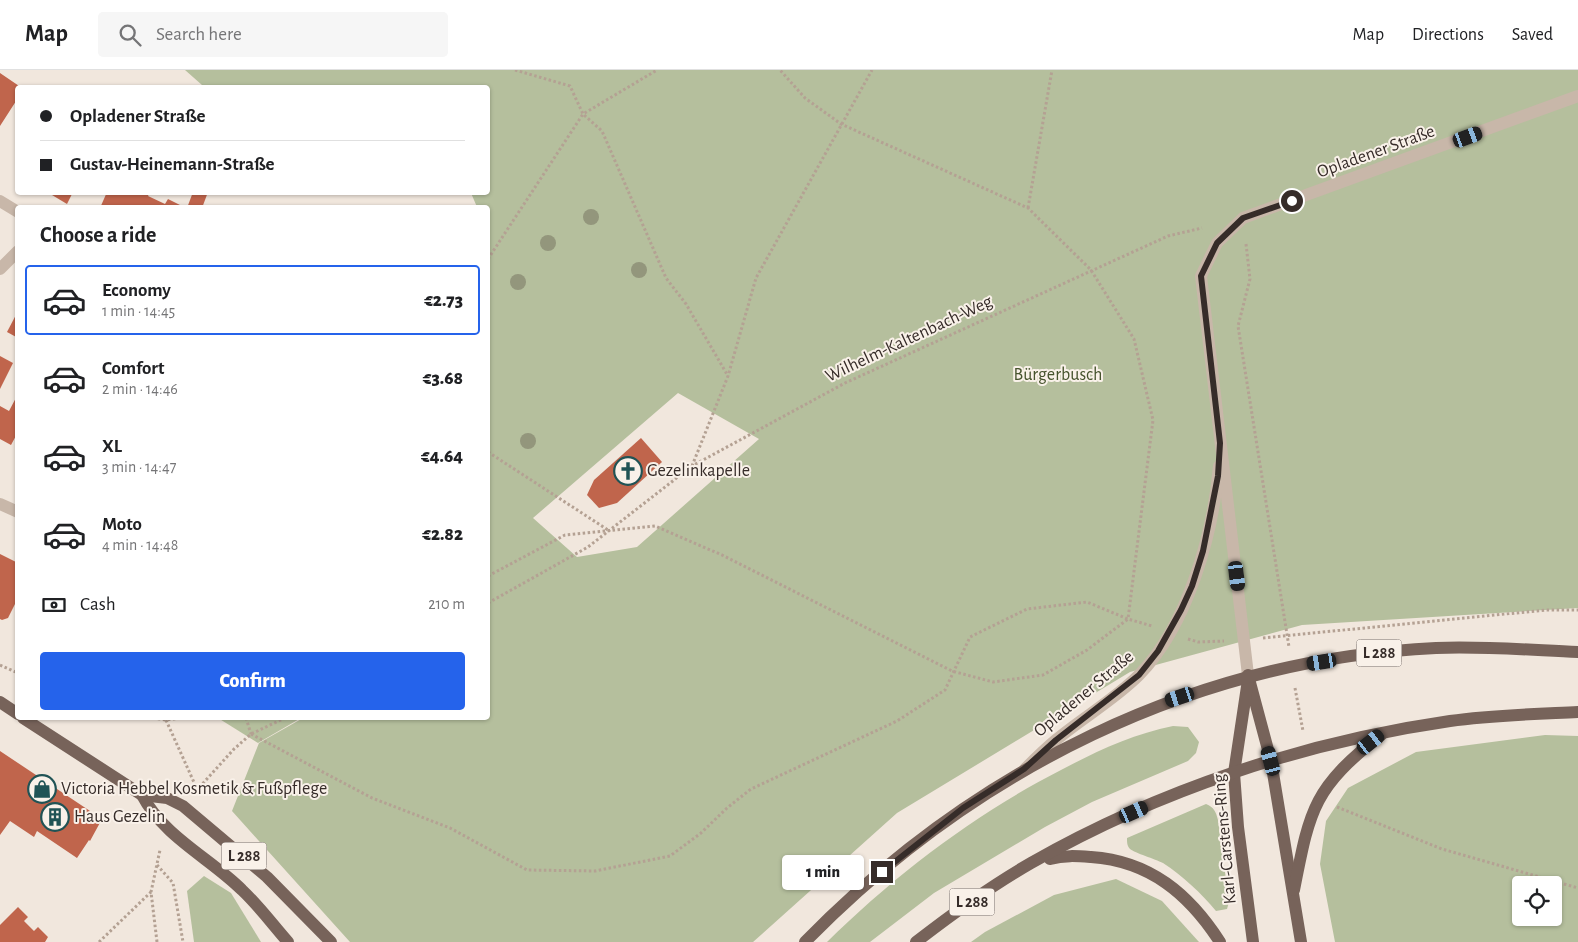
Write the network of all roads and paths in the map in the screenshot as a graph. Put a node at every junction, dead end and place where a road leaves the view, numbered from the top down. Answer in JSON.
{"nodes":[{"id":1,"x":515,"y":70,"type":"edge"},
{"id":2,"x":658,"y":70,"type":"edge"},
{"id":3,"x":780,"y":70,"type":"edge"},
{"id":4,"x":872,"y":70,"type":"edge"},
{"id":5,"x":1052,"y":70,"type":"edge"},
{"id":6,"x":1578,"y":96,"type":"edge"},
{"id":7,"x":583,"y":114,"type":"junction"},
{"id":8,"x":841,"y":124,"type":"junction"},
{"id":9,"x":0,"y":201,"type":"edge"},
{"id":10,"x":1028,"y":208,"type":"junction"},
{"id":11,"x":15,"y":210,"type":"edge"},
{"id":12,"x":1243,"y":218,"type":"junction"},
{"id":13,"x":1206,"y":227,"type":"dead end"},
{"id":14,"x":15,"y":254,"type":"edge"},
{"id":15,"x":490,"y":256,"type":"edge"},
{"id":16,"x":0,"y":269,"type":"edge"},
{"id":17,"x":1091,"y":270,"type":"junction"},
{"id":18,"x":728,"y":376,"type":"junction"},
{"id":19,"x":1220,"y":443,"type":"junction"},
{"id":20,"x":490,"y":453,"type":"edge"},
{"id":21,"x":692,"y":466,"type":"junction"},
{"id":22,"x":0,"y":504,"type":"edge"},
{"id":23,"x":15,"y":511,"type":"edge"},
{"id":24,"x":608,"y":530,"type":"junction"},
{"id":25,"x":490,"y":575,"type":"edge"},
{"id":26,"x":490,"y":602,"type":"edge"},
{"id":27,"x":1578,"y":610,"type":"edge"},
{"id":28,"x":1128,"y":619,"type":"junction"},
{"id":29,"x":1169,"y":632,"type":"junction"},
{"id":30,"x":1287,"y":637,"type":"junction"},
{"id":31,"x":1246,"y":640,"type":"junction"},
{"id":32,"x":1578,"y":652,"type":"edge"},
{"id":33,"x":0,"y":664,"type":"edge"},
{"id":34,"x":1292,"y":667,"type":"junction"},
{"id":35,"x":952,"y":671,"type":"junction"},
{"id":36,"x":15,"y":672,"type":"edge"},
{"id":37,"x":1248,"y":675,"type":"junction"},
{"id":38,"x":0,"y":702,"type":"edge"},
{"id":39,"x":15,"y":712,"type":"edge"},
{"id":40,"x":1578,"y":712,"type":"edge"},
{"id":41,"x":26,"y":720,"type":"edge"},
{"id":42,"x":166,"y":720,"type":"edge"},
{"id":43,"x":247,"y":720,"type":"edge"},
{"id":44,"x":281,"y":720,"type":"edge"},
{"id":45,"x":1385,"y":732,"type":"junction"},
{"id":46,"x":251,"y":734,"type":"junction"},
{"id":47,"x":1306,"y":750,"type":"junction"},
{"id":48,"x":1271,"y":761,"type":"junction"},
{"id":49,"x":1024,"y":769,"type":"junction"},
{"id":50,"x":1234,"y":774,"type":"junction"},
{"id":51,"x":198,"y":789,"type":"junction"},
{"id":52,"x":1322,"y":791,"type":"junction"},
{"id":53,"x":142,"y":796,"type":"junction"},
{"id":54,"x":183,"y":806,"type":"junction"},
{"id":55,"x":1030,"y":863,"type":"junction"},
{"id":56,"x":1578,"y":888,"type":"edge"},
{"id":57,"x":151,"y":892,"type":"junction"},
{"id":58,"x":1292,"y":897,"type":"junction"},
{"id":59,"x":100,"y":942,"type":"edge"},
{"id":60,"x":157,"y":942,"type":"edge"},
{"id":61,"x":183,"y":942,"type":"edge"},
{"id":62,"x":288,"y":942,"type":"edge"},
{"id":63,"x":331,"y":942,"type":"edge"},
{"id":64,"x":805,"y":942,"type":"edge"},
{"id":65,"x":916,"y":942,"type":"edge"},
{"id":66,"x":1220,"y":942,"type":"edge"},
{"id":67,"x":1253,"y":942,"type":"edge"},
{"id":68,"x":1301,"y":942,"type":"edge"}],
"edges":[{"from":1,"to":7,"type":"path"},
{"from":2,"to":7,"type":"path"},
{"from":3,"to":8,"type":"path"},
{"from":4,"to":8,"type":"path"},
{"from":5,"to":10,"type":"path"},
{"from":6,"to":12,"type":"street","name":"Opladener Straße"},
{"from":7,"to":15,"type":"path"},
{"from":7,"to":18,"type":"path"},
{"from":8,"to":10,"type":"path"},
{"from":8,"to":18,"type":"path"},
{"from":9,"to":11,"type":"street"},
{"from":10,"to":17,"type":"path"},
{"from":12,"to":19,"type":"street","name":"Opladener Straße"},
{"from":12,"to":30,"type":"path"},
{"from":13,"to":17,"type":"path","name":"Wilhelm-Kaltenbach-Weg"},
{"from":14,"to":16,"type":"street"},
{"from":17,"to":21,"type":"path","name":"Wilhelm-Kaltenbach-Weg"},
{"from":17,"to":28,"type":"path"},
{"from":18,"to":21,"type":"path"},
{"from":19,"to":29,"type":"street","name":"Opladener Straße"},
{"from":19,"to":31,"type":"street","name":"Opladener Straße"},
{"from":20,"to":24,"type":"path"},
{"from":21,"to":24,"type":"path","name":"Wilhelm-Kaltenbach-Weg"},
{"from":22,"to":23,"type":"street"},
{"from":24,"to":25,"type":"path"},
{"from":24,"to":26,"type":"path","name":"Wilhelm-Kaltenbach-Weg"},
{"from":24,"to":35,"type":"path"},
{"from":27,"to":30,"type":"path"},
{"from":28,"to":29,"type":"path"},
{"from":28,"to":35,"type":"path"},
{"from":28,"to":35,"type":"path"},
{"from":29,"to":31,"type":"path"},
{"from":29,"to":49,"type":"street","name":"Opladener Straße"},
{"from":30,"to":31,"type":"path"},
{"from":30,"to":34,"type":"path"},
{"from":31,"to":37,"type":"street","name":"Opladener Straße"},
{"from":32,"to":34,"type":"main road","number":"L 288"},
{"from":33,"to":36,"type":"path"},
{"from":34,"to":37,"type":"main road","number":"L 288"},
{"from":34,"to":47,"type":"path"},
{"from":35,"to":46,"type":"path"},
{"from":37,"to":48,"type":"main road"},
{"from":37,"to":49,"type":"main road","number":"L 288"},
{"from":37,"to":50,"type":"main road","name":"Karl-Carstens-Ring"},
{"from":38,"to":39,"type":"main road"},
{"from":40,"to":45,"type":"main road","number":"L 288"},
{"from":41,"to":53,"type":"main road","number":"L 288"},
{"from":42,"to":51,"type":"path"},
{"from":43,"to":46,"type":"path"},
{"from":44,"to":46,"type":"path"},
{"from":45,"to":47,"type":"main road","number":"L 288"},
{"from":45,"to":52,"type":"main road"},
{"from":46,"to":51,"type":"path"},
{"from":47,"to":48,"type":"main road","number":"L 288"},
{"from":48,"to":50,"type":"main road","number":"L 288"},
{"from":48,"to":58,"type":"main road"},
{"from":49,"to":64,"type":"main road","number":"L 288"},
{"from":50,"to":55,"type":"main road","number":"L 288"},
{"from":50,"to":67,"type":"main road","name":"Karl-Carstens-Ring"},
{"from":51,"to":54,"type":"path"},
{"from":52,"to":56,"type":"path"},
{"from":52,"to":58,"type":"main road"},
{"from":53,"to":54,"type":"main road","number":"L 288"},
{"from":53,"to":62,"type":"main road","number":"L 288"},
{"from":54,"to":63,"type":"main road","number":"L 288"},
{"from":55,"to":65,"type":"main road","number":"L 288"},
{"from":55,"to":66,"type":"main road"},
{"from":57,"to":59,"type":"path"},
{"from":57,"to":60,"type":"path"},
{"from":57,"to":61,"type":"path"},
{"from":58,"to":68,"type":"main road"}]}
